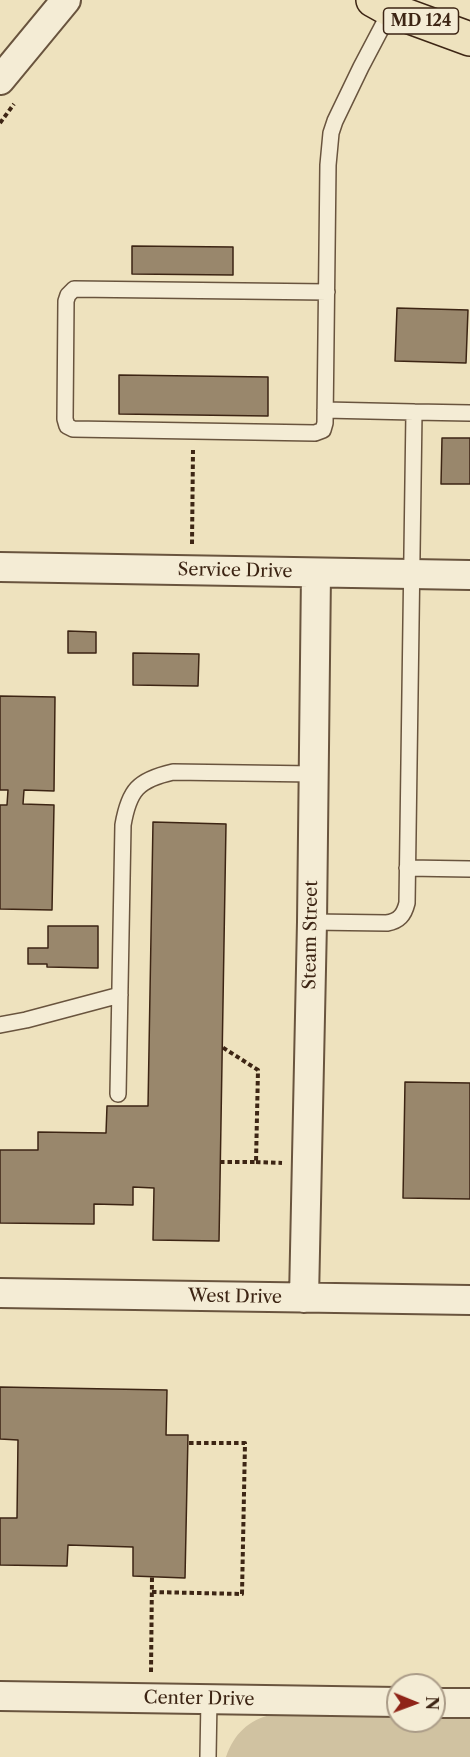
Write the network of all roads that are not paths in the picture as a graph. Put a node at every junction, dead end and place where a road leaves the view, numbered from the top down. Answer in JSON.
{"nodes":[{"id":1,"x":66,"y":0,"type":"edge"},
{"id":2,"x":382,"y":5,"type":"edge"},
{"id":3,"x":470,"y":39,"type":"edge"},
{"id":4,"x":0,"y":80,"type":"edge"},
{"id":5,"x":327,"y":292,"type":"junction"},
{"id":6,"x":325,"y":410,"type":"junction"},
{"id":7,"x":414,"y":412,"type":"junction"},
{"id":8,"x":470,"y":412,"type":"edge"},
{"id":9,"x":0,"y":567,"type":"edge"},
{"id":10,"x":316,"y":573,"type":"junction"},
{"id":11,"x":412,"y":574,"type":"junction"},
{"id":12,"x":470,"y":575,"type":"edge"},
{"id":13,"x":314,"y":774,"type":"junction"},
{"id":14,"x":407,"y":868,"type":"junction"},
{"id":15,"x":470,"y":869,"type":"edge"},
{"id":16,"x":312,"y":922,"type":"junction"},
{"id":17,"x":120,"y":995,"type":"junction"},
{"id":18,"x":0,"y":1025,"type":"edge"},
{"id":19,"x":118,"y":1094,"type":"dead end"},
{"id":20,"x":0,"y":1293,"type":"edge"},
{"id":21,"x":304,"y":1298,"type":"junction"},
{"id":22,"x":470,"y":1300,"type":"edge"},
{"id":23,"x":0,"y":1696,"type":"edge"},
{"id":24,"x":209,"y":1699,"type":"junction"},
{"id":25,"x":386,"y":1702,"type":"edge"},
{"id":26,"x":446,"y":1703,"type":"edge"},
{"id":27,"x":470,"y":1703,"type":"edge"},
{"id":28,"x":208,"y":1757,"type":"edge"}],
"edges":[{"from":1,"to":4,"type":"street"},
{"from":2,"to":3,"type":"main road","number":"MD 124"},
{"from":2,"to":5,"type":"lane"},
{"from":5,"to":6,"type":"lane"},
{"from":5,"to":6,"type":"lane"},
{"from":6,"to":7,"type":"lane"},
{"from":7,"to":8,"type":"lane"},
{"from":7,"to":11,"type":"lane"},
{"from":9,"to":10,"type":"street","name":"Service Drive"},
{"from":10,"to":11,"type":"street","name":"Service Drive"},
{"from":10,"to":13,"type":"street","name":"Steam Street"},
{"from":11,"to":12,"type":"street","name":"Service Drive"},
{"from":11,"to":14,"type":"lane"},
{"from":13,"to":16,"type":"street","name":"Steam Street"},
{"from":13,"to":17,"type":"lane"},
{"from":14,"to":15,"type":"lane"},
{"from":14,"to":16,"type":"lane"},
{"from":16,"to":21,"type":"street","name":"Steam Street"},
{"from":17,"to":18,"type":"lane"},
{"from":17,"to":19,"type":"lane"},
{"from":20,"to":21,"type":"street","name":"West Drive"},
{"from":21,"to":22,"type":"street","name":"West Drive"},
{"from":23,"to":24,"type":"street","name":"Center Drive"},
{"from":24,"to":25,"type":"street","name":"Center Drive"},
{"from":24,"to":28,"type":"lane"},
{"from":26,"to":27,"type":"street"}]}
